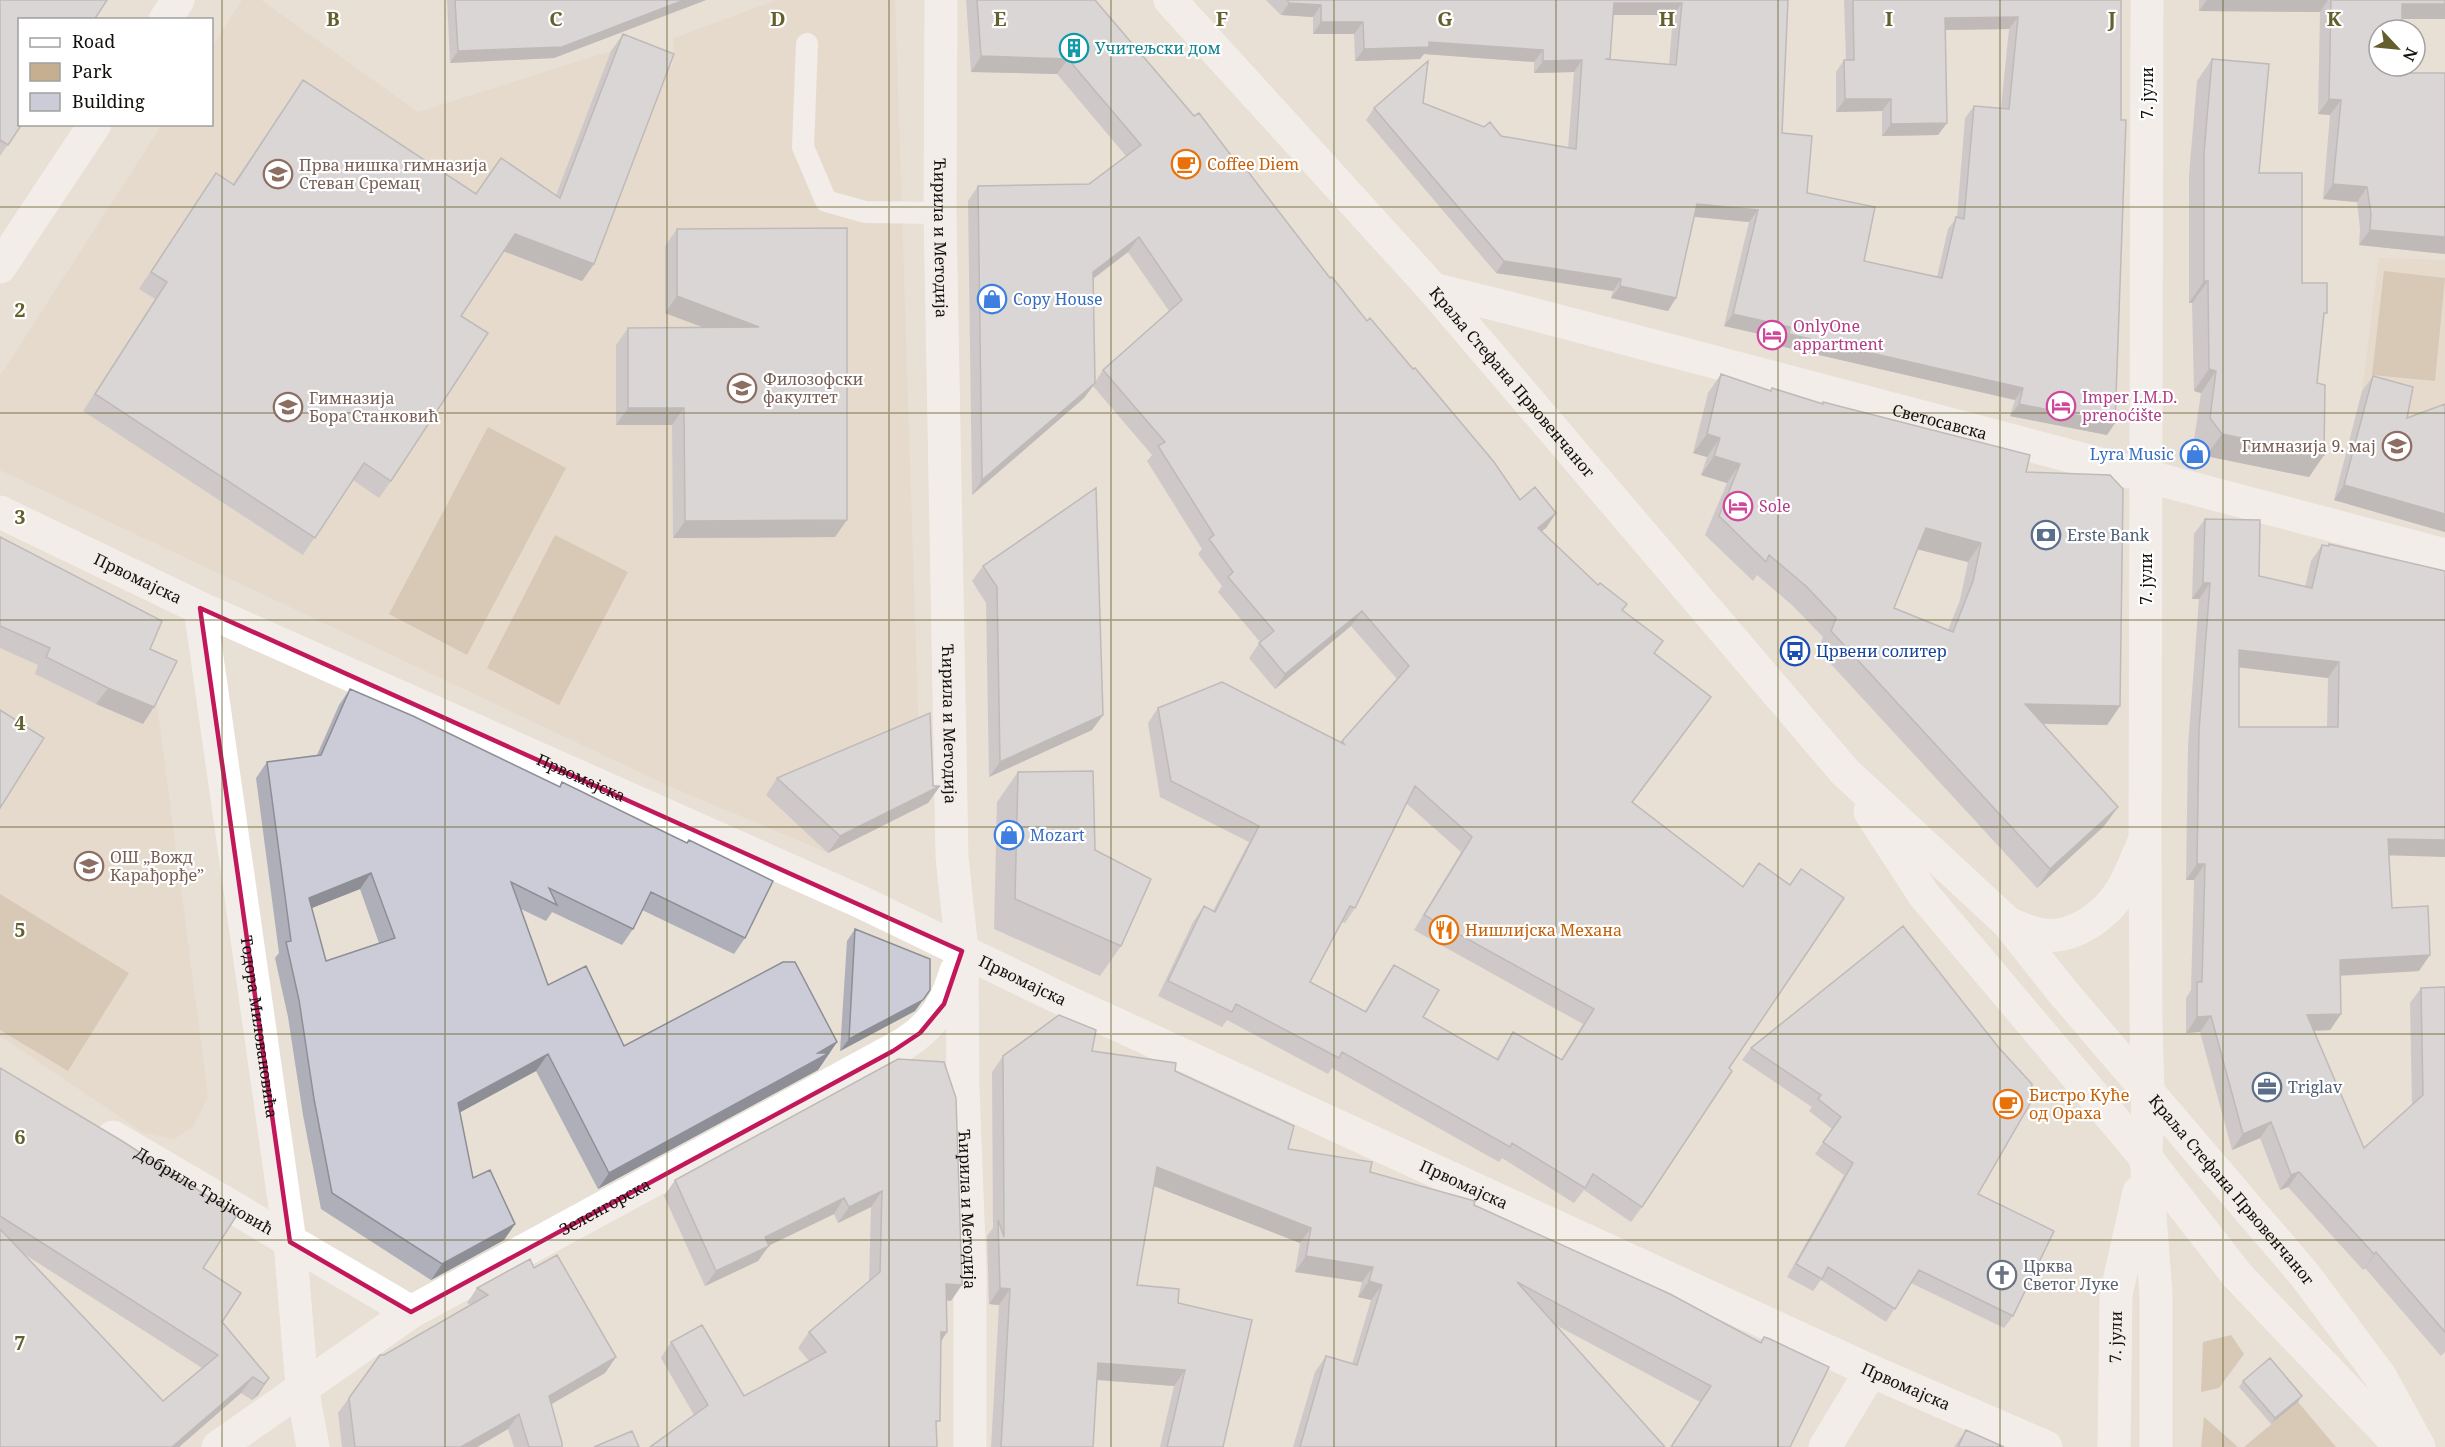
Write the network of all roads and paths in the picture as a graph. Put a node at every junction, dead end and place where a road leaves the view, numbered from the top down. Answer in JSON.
{"nodes":[{"id":1,"x":178,"y":0,"type":"edge"},
{"id":2,"x":941,"y":0,"type":"edge"},
{"id":3,"x":1170,"y":0,"type":"edge"},
{"id":4,"x":2147,"y":0,"type":"edge"},
{"id":5,"x":166,"y":18,"type":"edge"},
{"id":6,"x":807,"y":44,"type":"dead end"},
{"id":7,"x":94,"y":126,"type":"edge"},
{"id":8,"x":940,"y":213,"type":"junction"},
{"id":9,"x":0,"y":267,"type":"edge"},
{"id":10,"x":1433,"y":290,"type":"junction"},
{"id":11,"x":2146,"y":477,"type":"junction"},
{"id":12,"x":0,"y":513,"type":"edge"},
{"id":13,"x":2445,"y":555,"type":"edge"},
{"id":14,"x":200,"y":609,"type":"junction"},
{"id":15,"x":1845,"y":772,"type":"junction"},
{"id":16,"x":2145,"y":840,"type":"junction"},
{"id":17,"x":2008,"y":923,"type":"junction"},
{"id":18,"x":962,"y":951,"type":"junction"},
{"id":19,"x":2148,"y":1091,"type":"junction"},
{"id":20,"x":91,"y":1124,"type":"edge"},
{"id":21,"x":2146,"y":1158,"type":"junction"},
{"id":22,"x":290,"y":1242,"type":"junction"},
{"id":23,"x":411,"y":1312,"type":"junction"},
{"id":24,"x":1871,"y":1371,"type":"junction"},
{"id":25,"x":302,"y":1387,"type":"junction"},
{"id":26,"x":218,"y":1447,"type":"edge"},
{"id":27,"x":313,"y":1447,"type":"edge"},
{"id":28,"x":970,"y":1447,"type":"edge"},
{"id":29,"x":1825,"y":1447,"type":"edge"},
{"id":30,"x":2046,"y":1447,"type":"edge"},
{"id":31,"x":2114,"y":1447,"type":"edge"},
{"id":32,"x":2156,"y":1447,"type":"edge"},
{"id":33,"x":2401,"y":1447,"type":"edge"},
{"id":34,"x":2419,"y":1447,"type":"edge"}],
"edges":[{"from":1,"to":5,"type":"street"},
{"from":2,"to":8,"type":"street","name":"Ћирила и Методија"},
{"from":3,"to":10,"type":"street","name":"Краља Стефана Првовенчаног"},
{"from":4,"to":11,"type":"street","name":"7. јули"},
{"from":6,"to":8,"type":"lane"},
{"from":7,"to":9,"type":"street"},
{"from":8,"to":18,"type":"street","name":"Ћирила и Методија"},
{"from":10,"to":11,"type":"street","name":"Светосавска"},
{"from":10,"to":15,"type":"street","name":"Краља Стефана Првовенчаног"},
{"from":11,"to":13,"type":"street","name":"Светосавска"},
{"from":11,"to":16,"type":"street","name":"7. јули"},
{"from":12,"to":14,"type":"street","name":"Првомајска"},
{"from":14,"to":18,"type":"street","name":"Првомајска"},
{"from":14,"to":22,"type":"street","name":"Тодора Миловановића"},
{"from":15,"to":17,"type":"street","name":"Краља Стефана Првовенчаног"},
{"from":15,"to":21,"type":"street","name":"Краља Стефана Првовенчаног"},
{"from":16,"to":17,"type":"street"},
{"from":16,"to":19,"type":"street","name":"7. јули"},
{"from":17,"to":19,"type":"street","name":"Краља Стефана Првовенчаног"},
{"from":18,"to":23,"type":"street","name":"Зеленгорска"},
{"from":18,"to":24,"type":"street","name":"Првомајска"},
{"from":18,"to":28,"type":"street","name":"Ћирила и Методија"},
{"from":19,"to":21,"type":"street","name":"7. јули"},
{"from":19,"to":34,"type":"street","name":"Краља Стефана Првовенчаног"},
{"from":20,"to":22,"type":"street","name":"Добриле Трајковић"},
{"from":21,"to":31,"type":"street","name":"7. јули"},
{"from":21,"to":32,"type":"street","name":"7. јули"},
{"from":21,"to":33,"type":"street","name":"Краља Стефана Првовенчаног"},
{"from":22,"to":23,"type":"street","name":"Добриле Трајковић"},
{"from":22,"to":25,"type":"street","name":"Тодора Миловановића"},
{"from":23,"to":25,"type":"street","name":"Зеленгорска"},
{"from":24,"to":29,"type":"street"},
{"from":24,"to":30,"type":"street","name":"Првомајска"},
{"from":25,"to":26,"type":"street","name":"Зеленгорска"},
{"from":25,"to":27,"type":"street","name":"Тодора Миловановића"}]}
